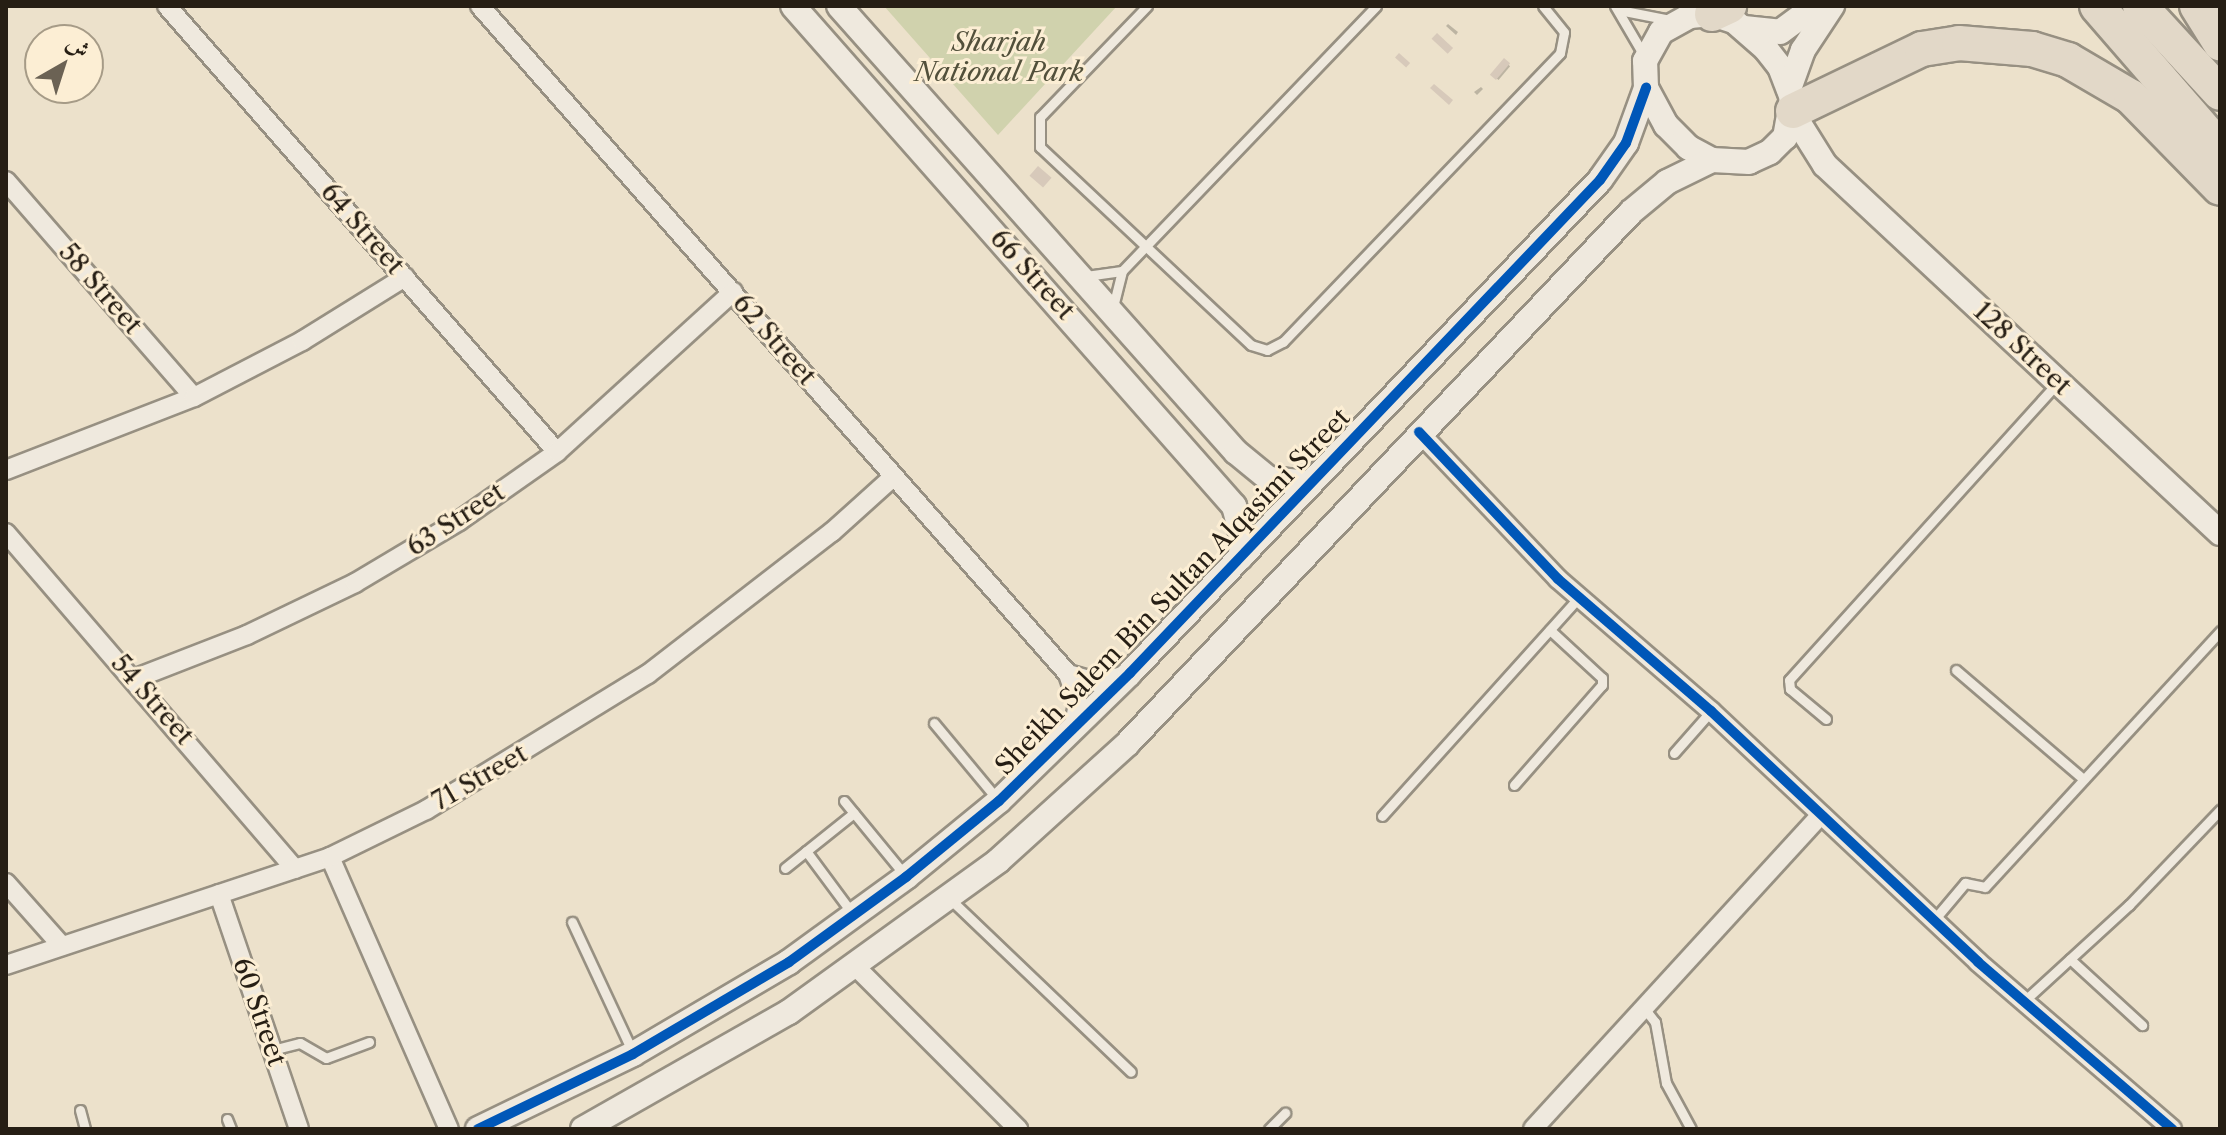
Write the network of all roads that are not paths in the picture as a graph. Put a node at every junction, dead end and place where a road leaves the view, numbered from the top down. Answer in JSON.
{"nodes":[{"id":1,"x":167,"y":6,"type":"edge"},
{"id":2,"x":480,"y":6,"type":"edge"},
{"id":3,"x":839,"y":6,"type":"edge"},
{"id":4,"x":1147,"y":6,"type":"edge"},
{"id":5,"x":1376,"y":6,"type":"edge"},
{"id":6,"x":1543,"y":6,"type":"edge"},
{"id":7,"x":1815,"y":6,"type":"edge"},
{"id":8,"x":1832,"y":6,"type":"edge"},
{"id":9,"x":2097,"y":6,"type":"edge"},
{"id":10,"x":2140,"y":6,"type":"edge"},
{"id":11,"x":2197,"y":6,"type":"edge"},
{"id":12,"x":1617,"y":8,"type":"edge"},
{"id":13,"x":797,"y":9,"type":"edge"},
{"id":14,"x":1716,"y":17,"type":"edge"},
{"id":15,"x":2220,"y":43,"type":"edge"},
{"id":16,"x":1645,"y":61,"type":"junction"},
{"id":17,"x":1646,"y":88,"type":"junction"},
{"id":18,"x":2220,"y":93,"type":"edge"},
{"id":19,"x":1791,"y":105,"type":"junction"},
{"id":20,"x":2220,"y":148,"type":"edge"},
{"id":21,"x":1770,"y":152,"type":"junction"},
{"id":22,"x":1712,"y":160,"type":"junction"},
{"id":23,"x":1825,"y":165,"type":"junction"},
{"id":24,"x":6,"y":181,"type":"edge"},
{"id":25,"x":2220,"y":188,"type":"edge"},
{"id":26,"x":1145,"y":246,"type":"junction"},
{"id":27,"x":1122,"y":271,"type":"junction"},
{"id":28,"x":1078,"y":275,"type":"junction"},
{"id":29,"x":405,"y":277,"type":"junction"},
{"id":30,"x":733,"y":292,"type":"junction"},
{"id":31,"x":1113,"y":315,"type":"junction"},
{"id":32,"x":2058,"y":382,"type":"junction"},
{"id":33,"x":194,"y":397,"type":"junction"},
{"id":34,"x":1419,"y":432,"type":"junction"},
{"id":35,"x":1187,"y":449,"type":"junction"},
{"id":36,"x":557,"y":452,"type":"junction"},
{"id":37,"x":1236,"y":452,"type":"junction"},
{"id":38,"x":6,"y":470,"type":"edge"},
{"id":39,"x":892,"y":478,"type":"junction"},
{"id":40,"x":1309,"y":483,"type":"junction"},
{"id":41,"x":6,"y":533,"type":"edge"},
{"id":42,"x":2220,"y":533,"type":"edge"},
{"id":43,"x":1240,"y":558,"type":"junction"},
{"id":44,"x":1578,"y":598,"type":"junction"},
{"id":45,"x":1550,"y":630,"type":"junction"},
{"id":46,"x":2220,"y":631,"type":"edge"},
{"id":47,"x":1956,"y":670,"type":"dead end"},
{"id":48,"x":1130,"y":673,"type":"junction"},
{"id":49,"x":1068,"y":674,"type":"junction"},
{"id":50,"x":134,"y":679,"type":"junction"},
{"id":51,"x":1711,"y":711,"type":"junction"},
{"id":52,"x":1826,"y":719,"type":"dead end"},
{"id":53,"x":934,"y":723,"type":"dead end"},
{"id":54,"x":1072,"y":734,"type":"junction"},
{"id":55,"x":1674,"y":753,"type":"dead end"},
{"id":56,"x":2082,"y":778,"type":"junction"},
{"id":57,"x":1514,"y":785,"type":"dead end"},
{"id":58,"x":844,"y":801,"type":"dead end"},
{"id":59,"x":999,"y":801,"type":"junction"},
{"id":60,"x":2220,"y":810,"type":"edge"},
{"id":61,"x":854,"y":813,"type":"junction"},
{"id":62,"x":1821,"y":815,"type":"junction"},
{"id":63,"x":1382,"y":816,"type":"dead end"},
{"id":64,"x":806,"y":851,"type":"junction"},
{"id":65,"x":330,"y":857,"type":"junction"},
{"id":66,"x":785,"y":868,"type":"dead end"},
{"id":67,"x":295,"y":869,"type":"junction"},
{"id":68,"x":906,"y":877,"type":"junction"},
{"id":69,"x":6,"y":883,"type":"edge"},
{"id":70,"x":219,"y":894,"type":"junction"},
{"id":71,"x":950,"y":899,"type":"junction"},
{"id":72,"x":854,"y":916,"type":"junction"},
{"id":73,"x":1933,"y":921,"type":"junction"},
{"id":74,"x":572,"y":922,"type":"dead end"},
{"id":75,"x":62,"y":946,"type":"junction"},
{"id":76,"x":2070,"y":959,"type":"junction"},
{"id":77,"x":6,"y":965,"type":"edge"},
{"id":78,"x":857,"y":968,"type":"junction"},
{"id":79,"x":2023,"y":1002,"type":"junction"},
{"id":80,"x":1644,"y":1008,"type":"junction"},
{"id":81,"x":2142,"y":1025,"type":"dead end"},
{"id":82,"x":369,"y":1042,"type":"dead end"},
{"id":83,"x":272,"y":1050,"type":"junction"},
{"id":84,"x":633,"y":1054,"type":"junction"},
{"id":85,"x":1131,"y":1072,"type":"dead end"},
{"id":86,"x":80,"y":1110,"type":"dead end"},
{"id":87,"x":1285,"y":1113,"type":"dead end"},
{"id":88,"x":85,"y":1129,"type":"edge"},
{"id":89,"x":299,"y":1129,"type":"edge"},
{"id":90,"x":449,"y":1129,"type":"edge"},
{"id":91,"x":478,"y":1129,"type":"edge"},
{"id":92,"x":583,"y":1129,"type":"edge"},
{"id":93,"x":1018,"y":1129,"type":"edge"},
{"id":94,"x":1269,"y":1129,"type":"edge"},
{"id":95,"x":1533,"y":1129,"type":"edge"},
{"id":96,"x":1691,"y":1129,"type":"edge"},
{"id":97,"x":2172,"y":1129,"type":"edge"}],
"edges":[{"from":1,"to":29,"type":"street","name":"64 Street"},
{"from":2,"to":30,"type":"street","name":"62 Street"},
{"from":3,"to":28,"type":"street","name":"66 Street"},
{"from":4,"to":26,"type":"lane"},
{"from":5,"to":26,"type":"lane"},
{"from":6,"to":26,"type":"lane"},
{"from":7,"to":14,"type":"street"},
{"from":8,"to":19,"type":"street"},
{"from":9,"to":20,"type":"highway"},
{"from":10,"to":18,"type":"highway"},
{"from":11,"to":15,"type":"highway"},
{"from":12,"to":14,"type":"lane"},
{"from":12,"to":16,"type":"lane"},
{"from":13,"to":35,"type":"street","name":"66 Street"},
{"from":14,"to":16,"type":"street"},
{"from":14,"to":19,"type":"street"},
{"from":16,"to":17,"type":"street"},
{"from":17,"to":22,"type":"street"},
{"from":17,"to":40,"type":"street","name":"Sheikh Salem Bin Sultan Alqasimi Street"},
{"from":19,"to":21,"type":"street"},
{"from":19,"to":23,"type":"street","name":"128 Street"},
{"from":19,"to":25,"type":"highway"},
{"from":21,"to":22,"type":"street"},
{"from":21,"to":23,"type":"street","name":"128 Street"},
{"from":22,"to":34,"type":"street"},
{"from":23,"to":32,"type":"street","name":"128 Street"},
{"from":24,"to":33,"type":"street","name":"58 Street"},
{"from":26,"to":27,"type":"lane"},
{"from":27,"to":28,"type":"lane"},
{"from":27,"to":31,"type":"lane"},
{"from":28,"to":31,"type":"street","name":"66 Street"},
{"from":29,"to":33,"type":"street"},
{"from":29,"to":36,"type":"street","name":"64 Street"},
{"from":30,"to":36,"type":"street","name":"63 Street"},
{"from":30,"to":39,"type":"street","name":"62 Street"},
{"from":31,"to":37,"type":"street","name":"66 Street"},
{"from":32,"to":42,"type":"street","name":"128 Street"},
{"from":32,"to":52,"type":"lane"},
{"from":33,"to":38,"type":"street"},
{"from":34,"to":44,"type":"street"},
{"from":34,"to":71,"type":"street"},
{"from":35,"to":37,"type":"street"},
{"from":35,"to":43,"type":"street","name":"66 Street"},
{"from":36,"to":50,"type":"street","name":"63 Street"},
{"from":37,"to":40,"type":"street","name":"66 Street"},
{"from":39,"to":49,"type":"street","name":"62 Street"},
{"from":39,"to":65,"type":"street","name":"71 Street"},
{"from":40,"to":43,"type":"street","name":"Sheikh Salem Bin Sultan Alqasimi Street"},
{"from":41,"to":50,"type":"street","name":"54 Street"},
{"from":43,"to":48,"type":"street","name":"Sheikh Salem Bin Sultan Alqasimi Street"},
{"from":44,"to":45,"type":"lane"},
{"from":44,"to":51,"type":"street"},
{"from":45,"to":57,"type":"lane"},
{"from":45,"to":63,"type":"lane"},
{"from":46,"to":56,"type":"lane"},
{"from":47,"to":56,"type":"lane"},
{"from":48,"to":49,"type":"street"},
{"from":48,"to":54,"type":"street","name":"Sheikh Salem Bin Sultan Alqasimi Street"},
{"from":49,"to":54,"type":"street","name":"62 Street"},
{"from":50,"to":67,"type":"street","name":"54 Street"},
{"from":51,"to":55,"type":"lane"},
{"from":51,"to":62,"type":"street"},
{"from":53,"to":59,"type":"lane"},
{"from":54,"to":59,"type":"street","name":"Sheikh Salem Bin Sultan Alqasimi Street"},
{"from":56,"to":73,"type":"lane"},
{"from":58,"to":61,"type":"lane"},
{"from":59,"to":68,"type":"street","name":"Sheikh Salem Bin Sultan Alqasimi Street"},
{"from":60,"to":76,"type":"lane"},
{"from":61,"to":64,"type":"lane"},
{"from":61,"to":68,"type":"lane"},
{"from":62,"to":73,"type":"street"},
{"from":62,"to":80,"type":"street"},
{"from":64,"to":66,"type":"lane"},
{"from":64,"to":72,"type":"lane"},
{"from":65,"to":67,"type":"street","name":"71 Street"},
{"from":65,"to":90,"type":"street"},
{"from":67,"to":70,"type":"street","name":"71 Street"},
{"from":68,"to":72,"type":"street","name":"Sheikh Salem Bin Sultan Alqasimi Street"},
{"from":69,"to":75,"type":"street"},
{"from":70,"to":75,"type":"street","name":"71 Street"},
{"from":70,"to":83,"type":"street","name":"60 Street"},
{"from":71,"to":78,"type":"street"},
{"from":71,"to":85,"type":"lane"},
{"from":72,"to":84,"type":"street","name":"Sheikh Salem Bin Sultan Alqasimi Street"},
{"from":73,"to":79,"type":"street"},
{"from":74,"to":84,"type":"lane"},
{"from":75,"to":77,"type":"street","name":"71 Street"},
{"from":76,"to":79,"type":"lane"},
{"from":76,"to":81,"type":"lane"},
{"from":78,"to":92,"type":"street"},
{"from":78,"to":93,"type":"street"},
{"from":79,"to":97,"type":"street"},
{"from":80,"to":95,"type":"street"},
{"from":80,"to":96,"type":"lane"},
{"from":82,"to":83,"type":"lane"},
{"from":83,"to":89,"type":"street","name":"60 Street"},
{"from":84,"to":91,"type":"street","name":"Sheikh Salem Bin Sultan Alqasimi Street"},
{"from":86,"to":88,"type":"lane"},
{"from":87,"to":94,"type":"lane"}]}
